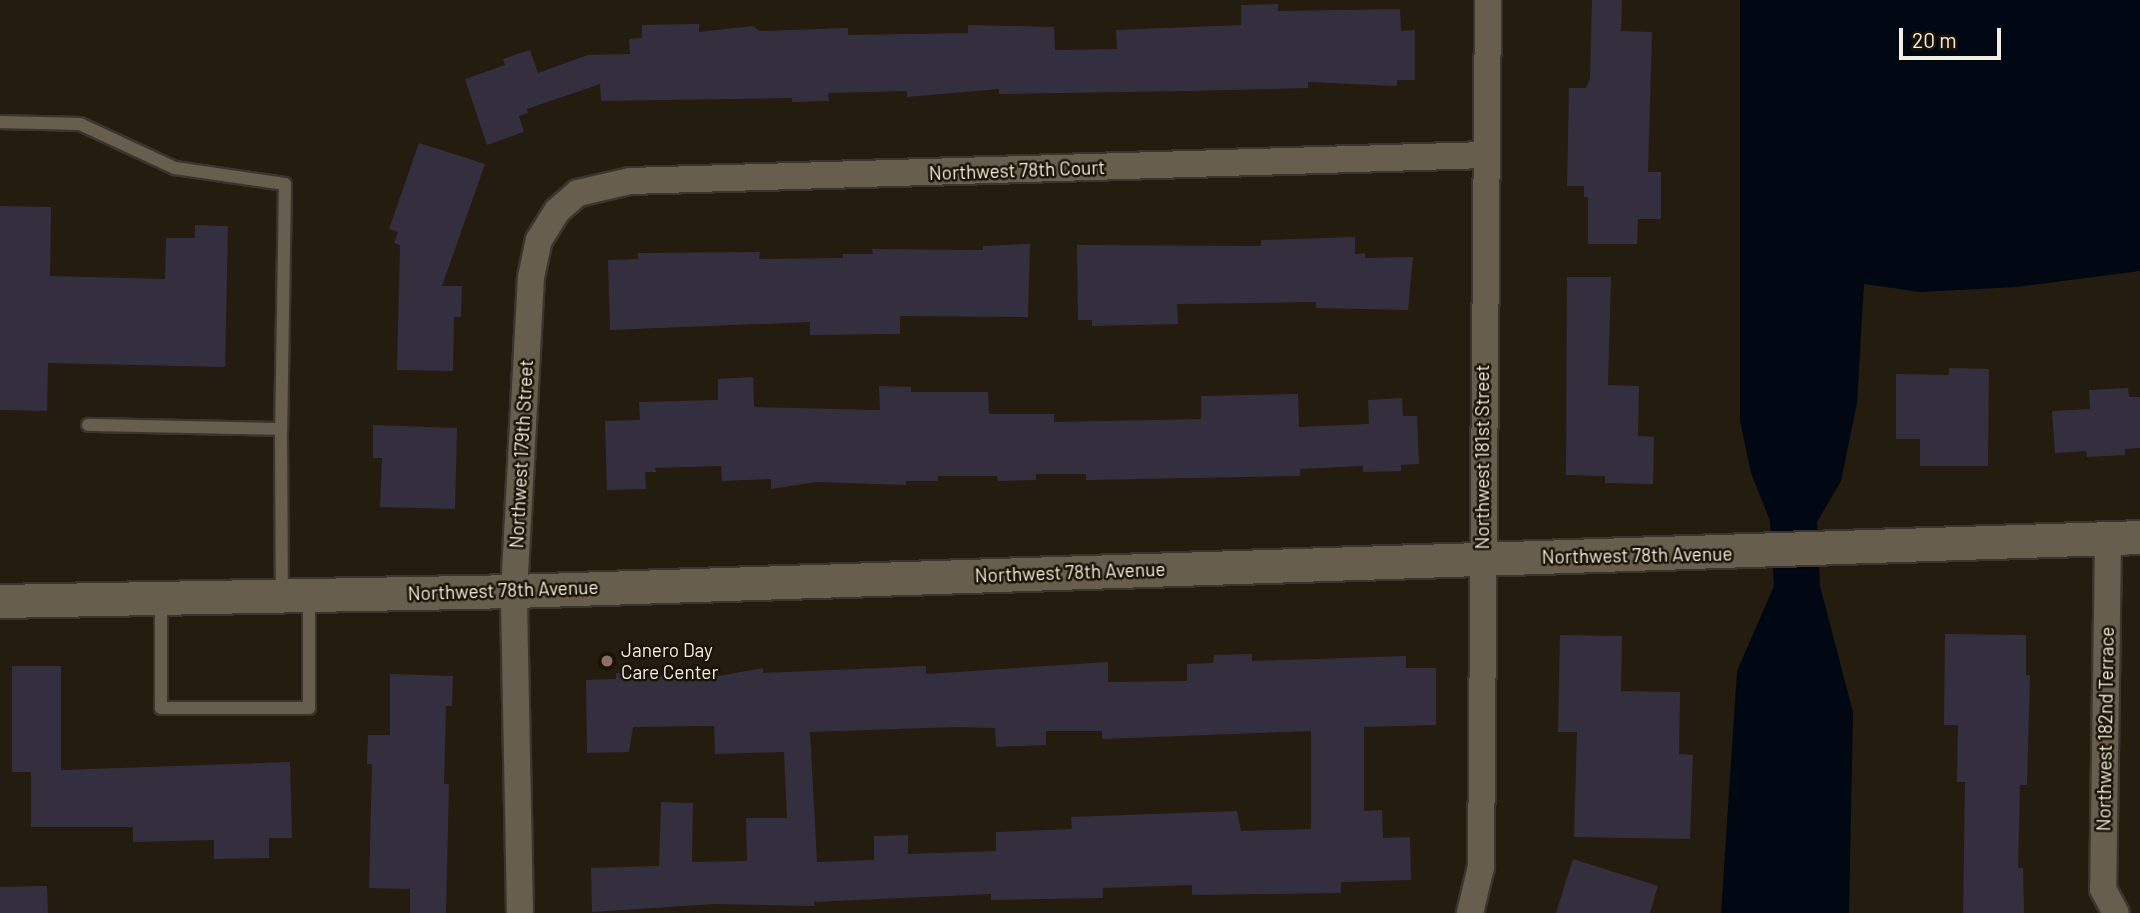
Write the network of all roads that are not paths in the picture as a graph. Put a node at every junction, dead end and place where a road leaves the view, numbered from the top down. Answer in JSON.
{"nodes":[{"id":1,"x":1488,"y":0,"type":"edge"},
{"id":2,"x":0,"y":122,"type":"edge"},
{"id":3,"x":1485,"y":155,"type":"junction"},
{"id":4,"x":557,"y":211,"type":"joint"},
{"id":5,"x":88,"y":425,"type":"dead end"},
{"id":6,"x":281,"y":429,"type":"junction"},
{"id":7,"x":2140,"y":537,"type":"edge"},
{"id":8,"x":2108,"y":541,"type":"junction"},
{"id":9,"x":1482,"y":558,"type":"junction"},
{"id":10,"x":514,"y":591,"type":"junction"},
{"id":11,"x":296,"y":595,"type":"junction"},
{"id":12,"x":161,"y":598,"type":"junction"},
{"id":13,"x":0,"y":601,"type":"edge"},
{"id":14,"x":520,"y":913,"type":"edge"},
{"id":15,"x":1470,"y":913,"type":"edge"},
{"id":16,"x":2116,"y":913,"type":"edge"}],
"edges":[{"from":1,"to":3,"type":"street","name":"Northwest 181st Street"},
{"from":2,"to":6,"type":"lane"},
{"from":3,"to":4,"type":"street","name":"Northwest 78th Court"},
{"from":3,"to":9,"type":"street","name":"Northwest 181st Street"},
{"from":4,"to":10,"type":"street","name":"Northwest 179th Street"},
{"from":5,"to":6,"type":"lane"},
{"from":6,"to":11,"type":"lane"},
{"from":7,"to":8,"type":"street","name":"Northwest 78th Avenue"},
{"from":8,"to":9,"type":"street","name":"Northwest 78th Avenue"},
{"from":8,"to":16,"type":"street","name":"Northwest 182nd Terrace"},
{"from":9,"to":10,"type":"street","name":"Northwest 78th Avenue"},
{"from":9,"to":15,"type":"street","name":"Northwest 181st Street"},
{"from":10,"to":11,"type":"street","name":"Northwest 78th Avenue"},
{"from":10,"to":14,"type":"street","name":"Northwest 179th Street"},
{"from":11,"to":12,"type":"street","name":"Northwest 78th Avenue"},
{"from":11,"to":12,"type":"lane"},
{"from":12,"to":13,"type":"street","name":"Northwest 78th Avenue"}]}
